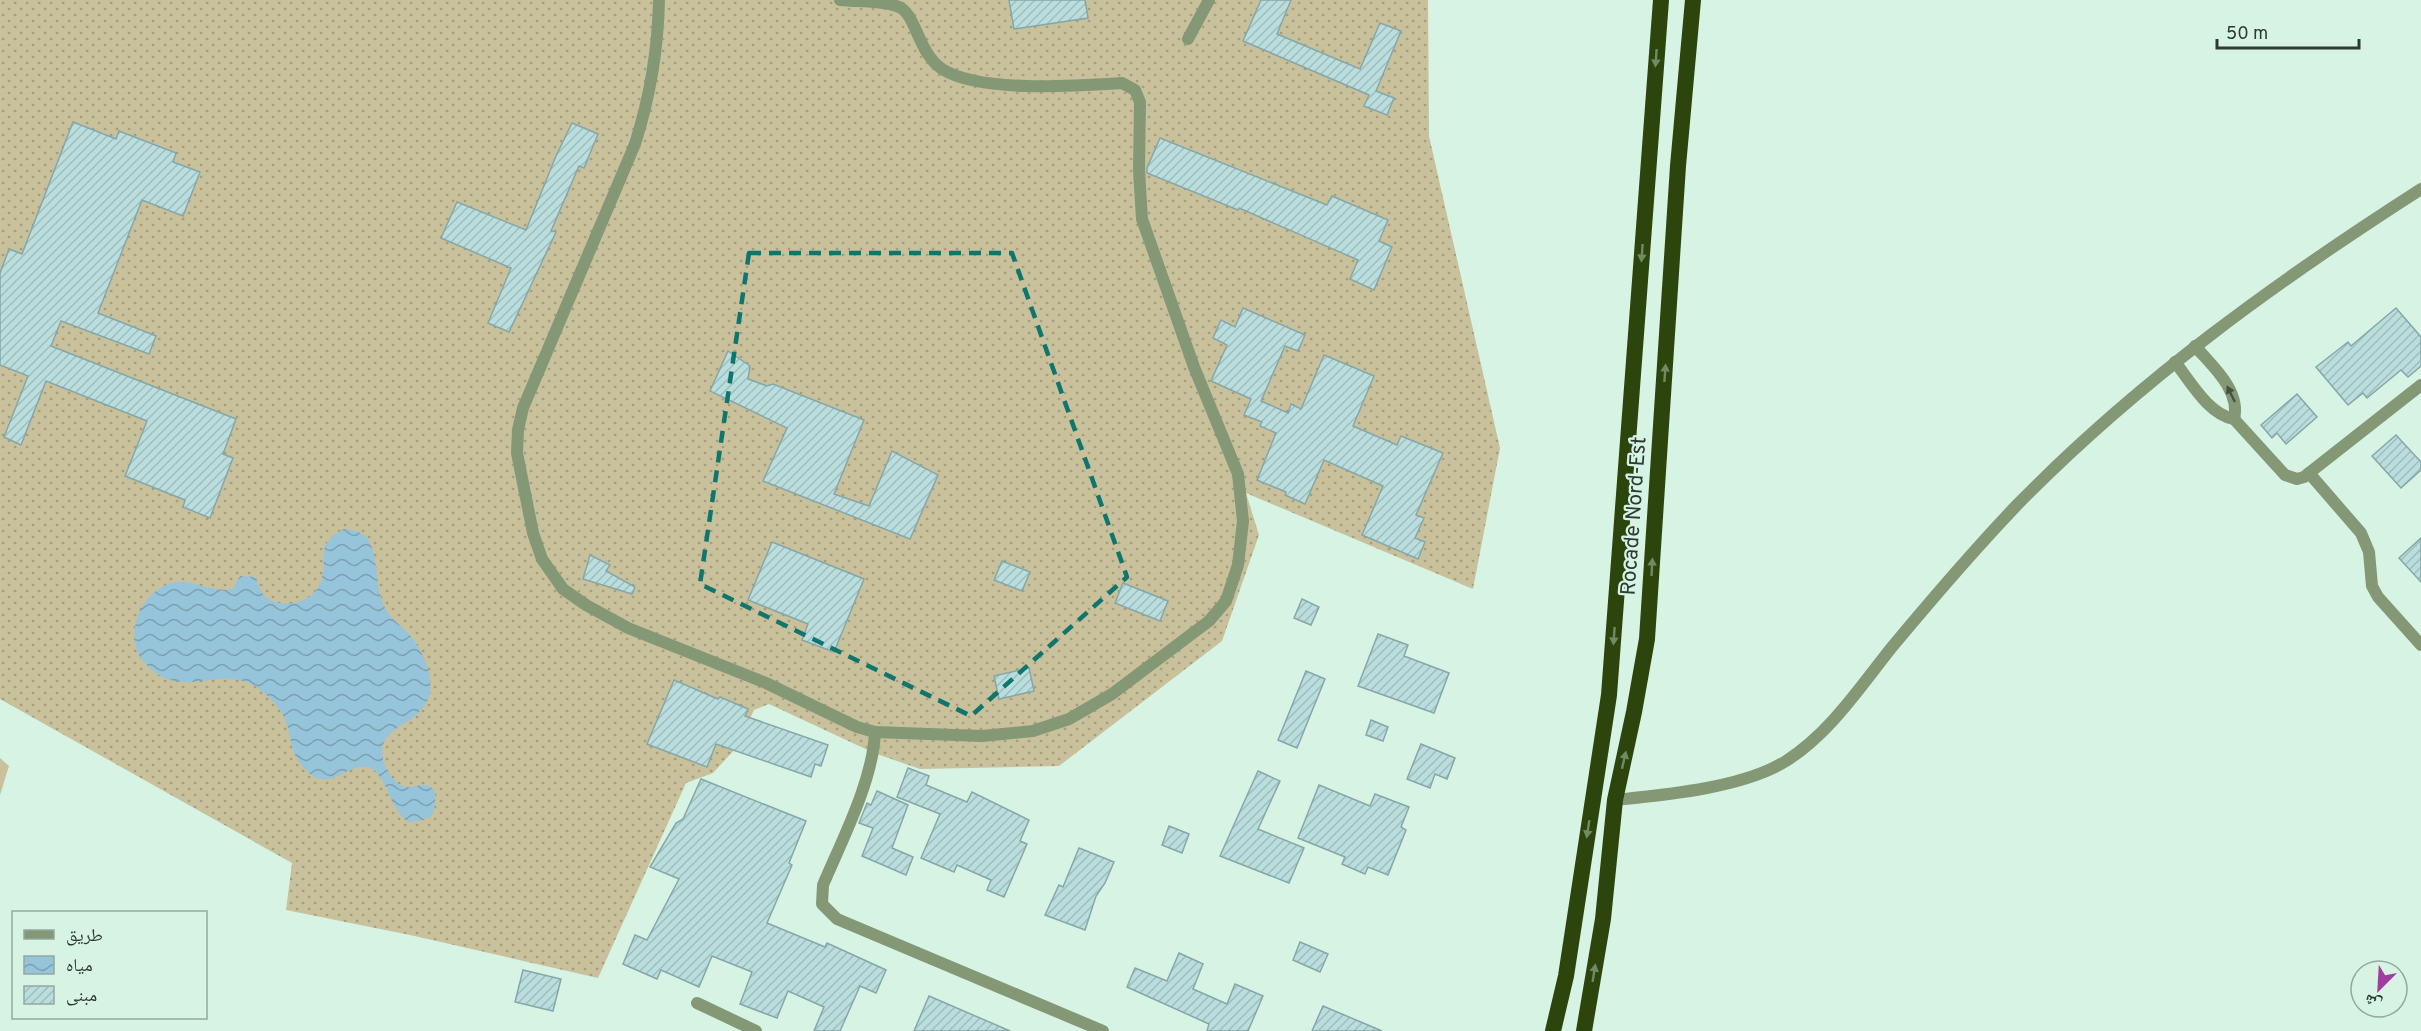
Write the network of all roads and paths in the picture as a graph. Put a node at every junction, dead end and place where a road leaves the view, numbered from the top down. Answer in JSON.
{"nodes":[{"id":1,"x":659,"y":0,"type":"edge"},
{"id":2,"x":840,"y":0,"type":"edge"},
{"id":3,"x":1209,"y":0,"type":"edge"},
{"id":4,"x":1661,"y":0,"type":"edge"},
{"id":5,"x":1693,"y":0,"type":"edge"},
{"id":6,"x":1188,"y":39,"type":"dead end"},
{"id":7,"x":2421,"y":189,"type":"edge"},
{"id":8,"x":2195,"y":346,"type":"junction"},
{"id":9,"x":2175,"y":362,"type":"junction"},
{"id":10,"x":2421,"y":384,"type":"edge"},
{"id":11,"x":2234,"y":418,"type":"junction"},
{"id":12,"x":2309,"y":473,"type":"junction"},
{"id":13,"x":2421,"y":645,"type":"edge"},
{"id":14,"x":875,"y":732,"type":"junction"},
{"id":15,"x":1615,"y":800,"type":"junction"},
{"id":16,"x":697,"y":1003,"type":"dead end"},
{"id":17,"x":756,"y":1031,"type":"edge"},
{"id":18,"x":1103,"y":1031,"type":"edge"},
{"id":19,"x":1553,"y":1031,"type":"edge"},
{"id":20,"x":1584,"y":1031,"type":"edge"}],
"edges":[{"from":1,"to":14,"type":"street"},
{"from":2,"to":14,"type":"street"},
{"from":3,"to":6,"type":"street"},
{"from":4,"to":19,"type":"highway","name":"Rocade Nord-Est","one_way":true},
{"from":15,"to":5,"type":"highway","name":"Rocade Nord-Est","one_way":true},
{"from":7,"to":8,"type":"street"},
{"from":8,"to":9,"type":"street"},
{"from":11,"to":8,"type":"street","one_way":true},
{"from":9,"to":11,"type":"street"},
{"from":9,"to":15,"type":"street"},
{"from":10,"to":12,"type":"street"},
{"from":11,"to":12,"type":"street"},
{"from":12,"to":13,"type":"street"},
{"from":14,"to":18,"type":"street"},
{"from":20,"to":15,"type":"highway","name":"Rocade Nord-Est","one_way":true},
{"from":16,"to":17,"type":"street"}]}
